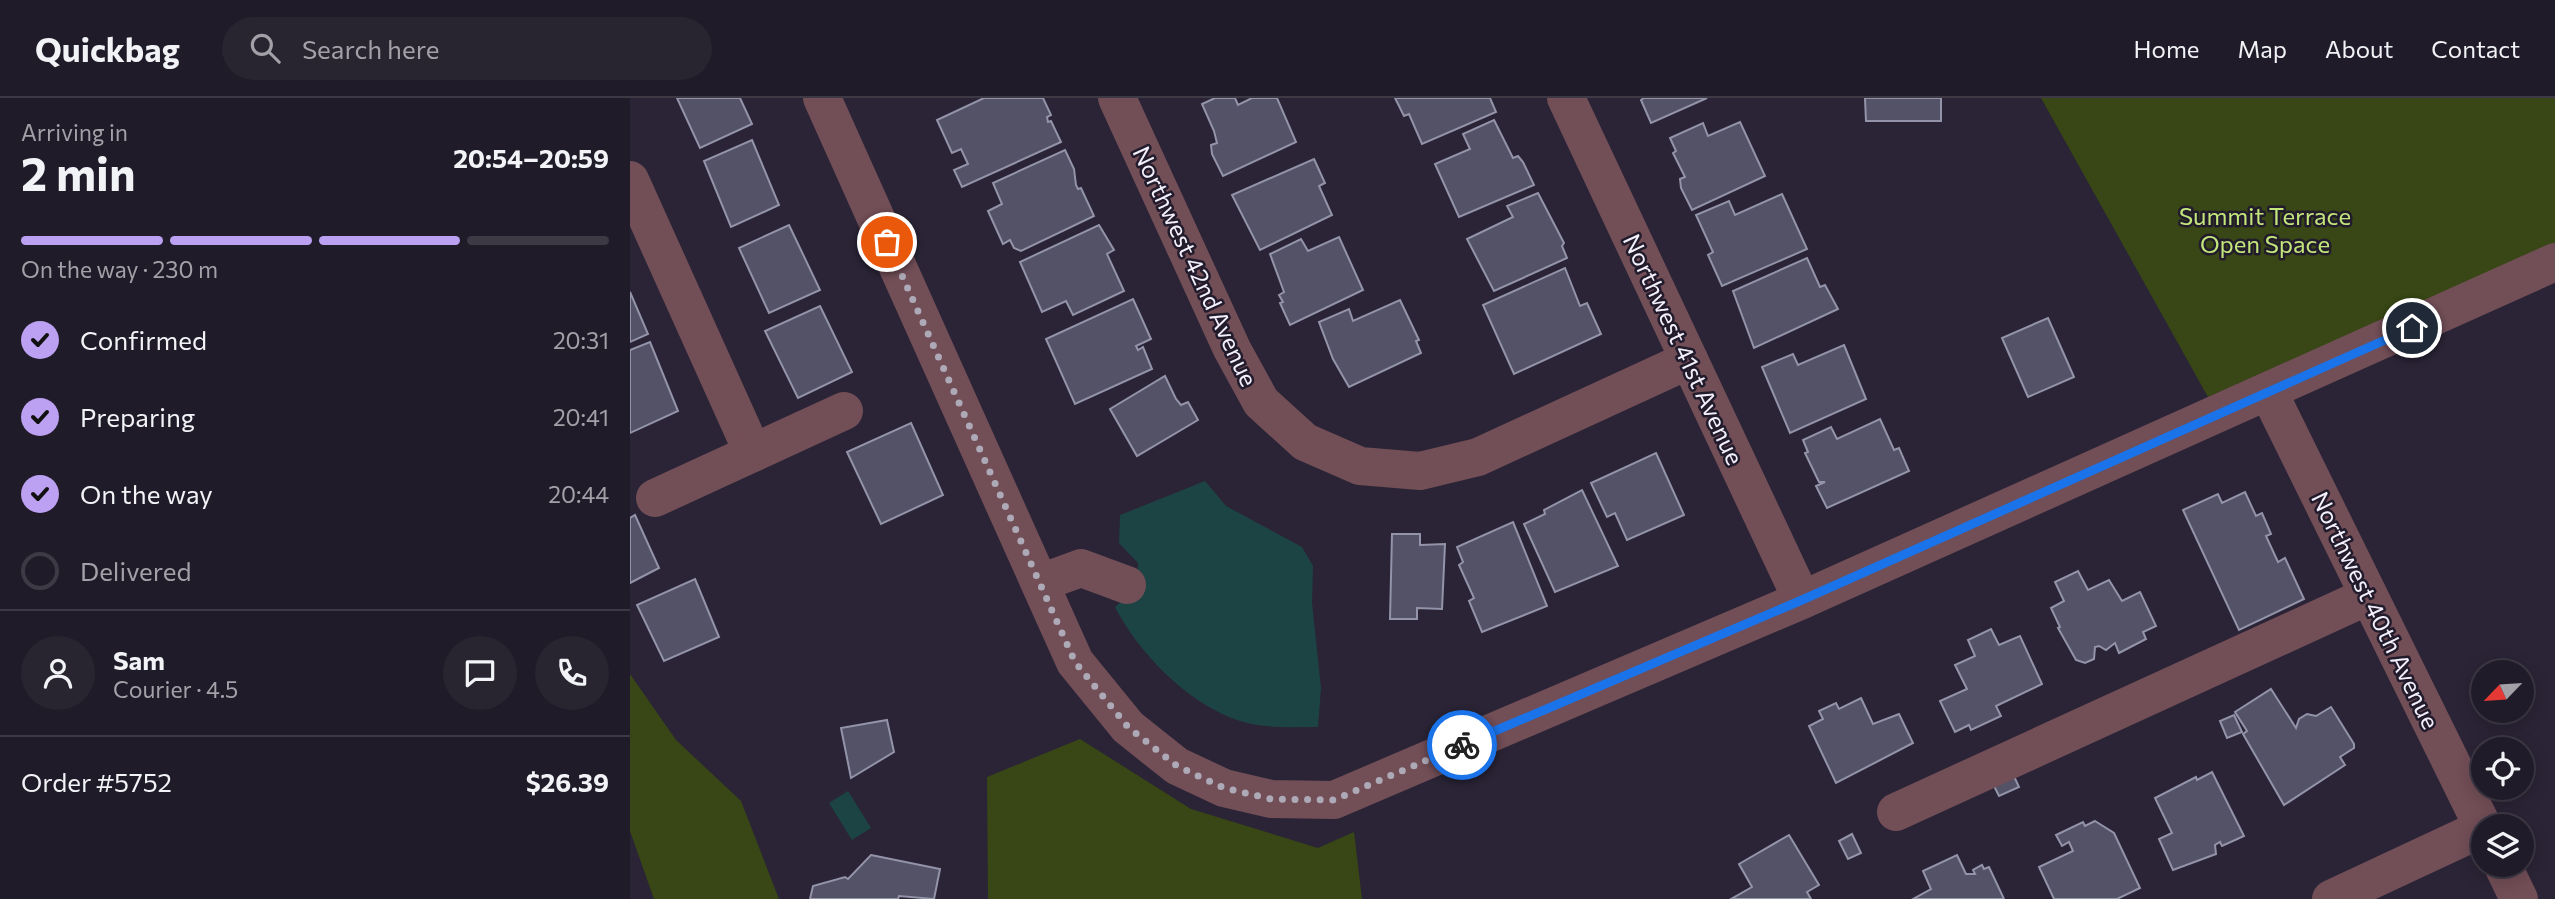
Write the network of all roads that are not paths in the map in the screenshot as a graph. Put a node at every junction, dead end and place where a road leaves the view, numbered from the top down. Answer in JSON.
{"nodes":[{"id":1,"x":822,"y":98,"type":"edge"},
{"id":2,"x":1117,"y":98,"type":"edge"},
{"id":3,"x":1566,"y":98,"type":"edge"},
{"id":4,"x":630,"y":180,"type":"edge"},
{"id":5,"x":2555,"y":262,"type":"edge"},
{"id":6,"x":1689,"y":360,"type":"junction"},
{"id":7,"x":2269,"y":393,"type":"junction"},
{"id":8,"x":844,"y":411,"type":"dead end"},
{"id":9,"x":754,"y":453,"type":"junction"},
{"id":10,"x":656,"y":498,"type":"dead end"},
{"id":11,"x":1040,"y":583,"type":"junction"},
{"id":12,"x":1127,"y":586,"type":"dead end"},
{"id":13,"x":2368,"y":596,"type":"junction"},
{"id":14,"x":1802,"y":600,"type":"junction"},
{"id":15,"x":1896,"y":812,"type":"dead end"},
{"id":16,"x":2476,"y":814,"type":"edge"},
{"id":17,"x":2471,"y":834,"type":"edge"},
{"id":18,"x":2508,"y":877,"type":"edge"},
{"id":19,"x":2331,"y":899,"type":"edge"},
{"id":20,"x":2519,"y":899,"type":"edge"}],
"edges":[{"from":1,"to":11,"type":"street"},
{"from":2,"to":6,"type":"street","name":"Northwest 42nd Avenue"},
{"from":3,"to":6,"type":"street","name":"Northwest 41st Avenue"},
{"from":4,"to":9,"type":"street"},
{"from":5,"to":7,"type":"street"},
{"from":6,"to":14,"type":"street","name":"Northwest 41st Avenue"},
{"from":7,"to":13,"type":"street","name":"Northwest 40th Avenue"},
{"from":7,"to":14,"type":"street"},
{"from":8,"to":9,"type":"street"},
{"from":9,"to":10,"type":"street"},
{"from":11,"to":12,"type":"street"},
{"from":11,"to":14,"type":"street"},
{"from":13,"to":15,"type":"street"},
{"from":13,"to":16,"type":"street","name":"Northwest 40th Avenue"},
{"from":17,"to":19,"type":"street"},
{"from":18,"to":20,"type":"street"}]}
